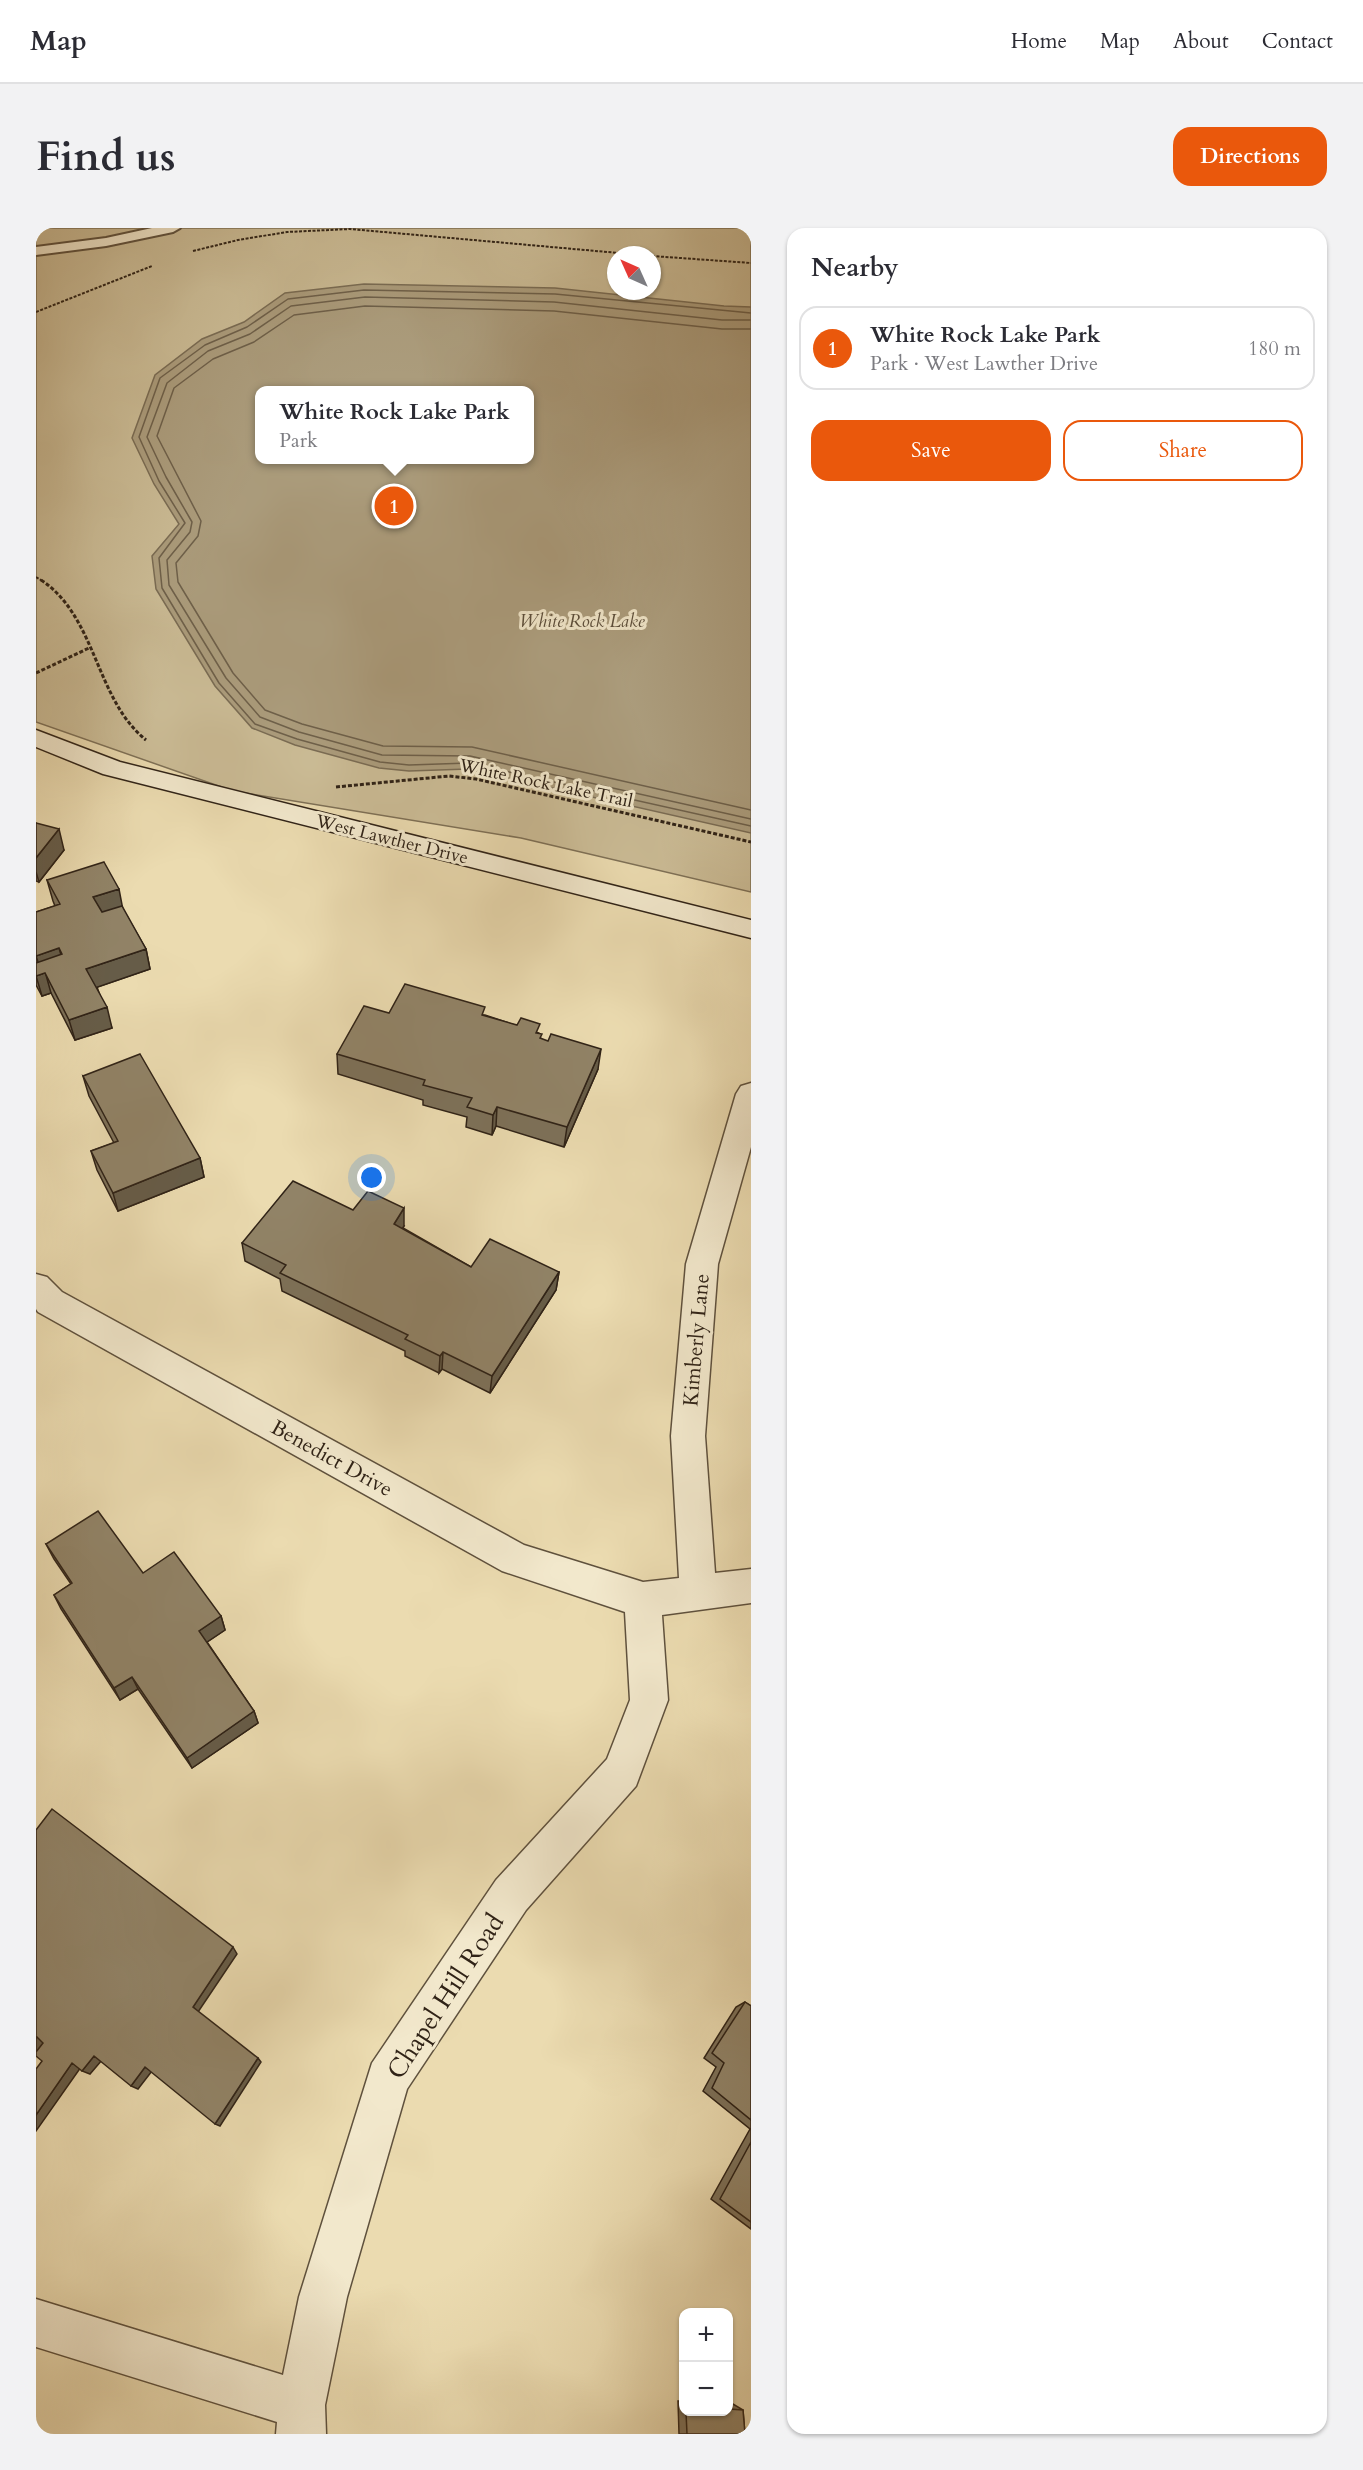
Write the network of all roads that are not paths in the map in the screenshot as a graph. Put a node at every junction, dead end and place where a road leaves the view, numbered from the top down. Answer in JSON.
{"nodes":[{"id":1,"x":173,"y":228,"type":"edge"},
{"id":2,"x":36,"y":251,"type":"edge"},
{"id":3,"x":36,"y":738,"type":"edge"},
{"id":4,"x":751,"y":929,"type":"edge"},
{"id":5,"x":751,"y":1094,"type":"edge"},
{"id":6,"x":36,"y":1287,"type":"edge"},
{"id":7,"x":751,"y":1586,"type":"edge"},
{"id":8,"x":698,"y":1592,"type":"junction"},
{"id":9,"x":643,"y":1600,"type":"junction"},
{"id":10,"x":36,"y":2323,"type":"edge"},
{"id":11,"x":301,"y":2419,"type":"edge"}],
"edges":[{"from":1,"to":2,"type":"lane"},
{"from":3,"to":4,"type":"street","name":"West Lawther Drive"},
{"from":5,"to":8,"type":"street","name":"Kimberly Lane"},
{"from":6,"to":9,"type":"street","name":"Benedict Drive"},
{"from":7,"to":8,"type":"street"},
{"from":8,"to":9,"type":"street"},
{"from":9,"to":11,"type":"street","name":"Chapel Hill Road"},
{"from":10,"to":11,"type":"street","name":"Chapel Hill Road"}]}
